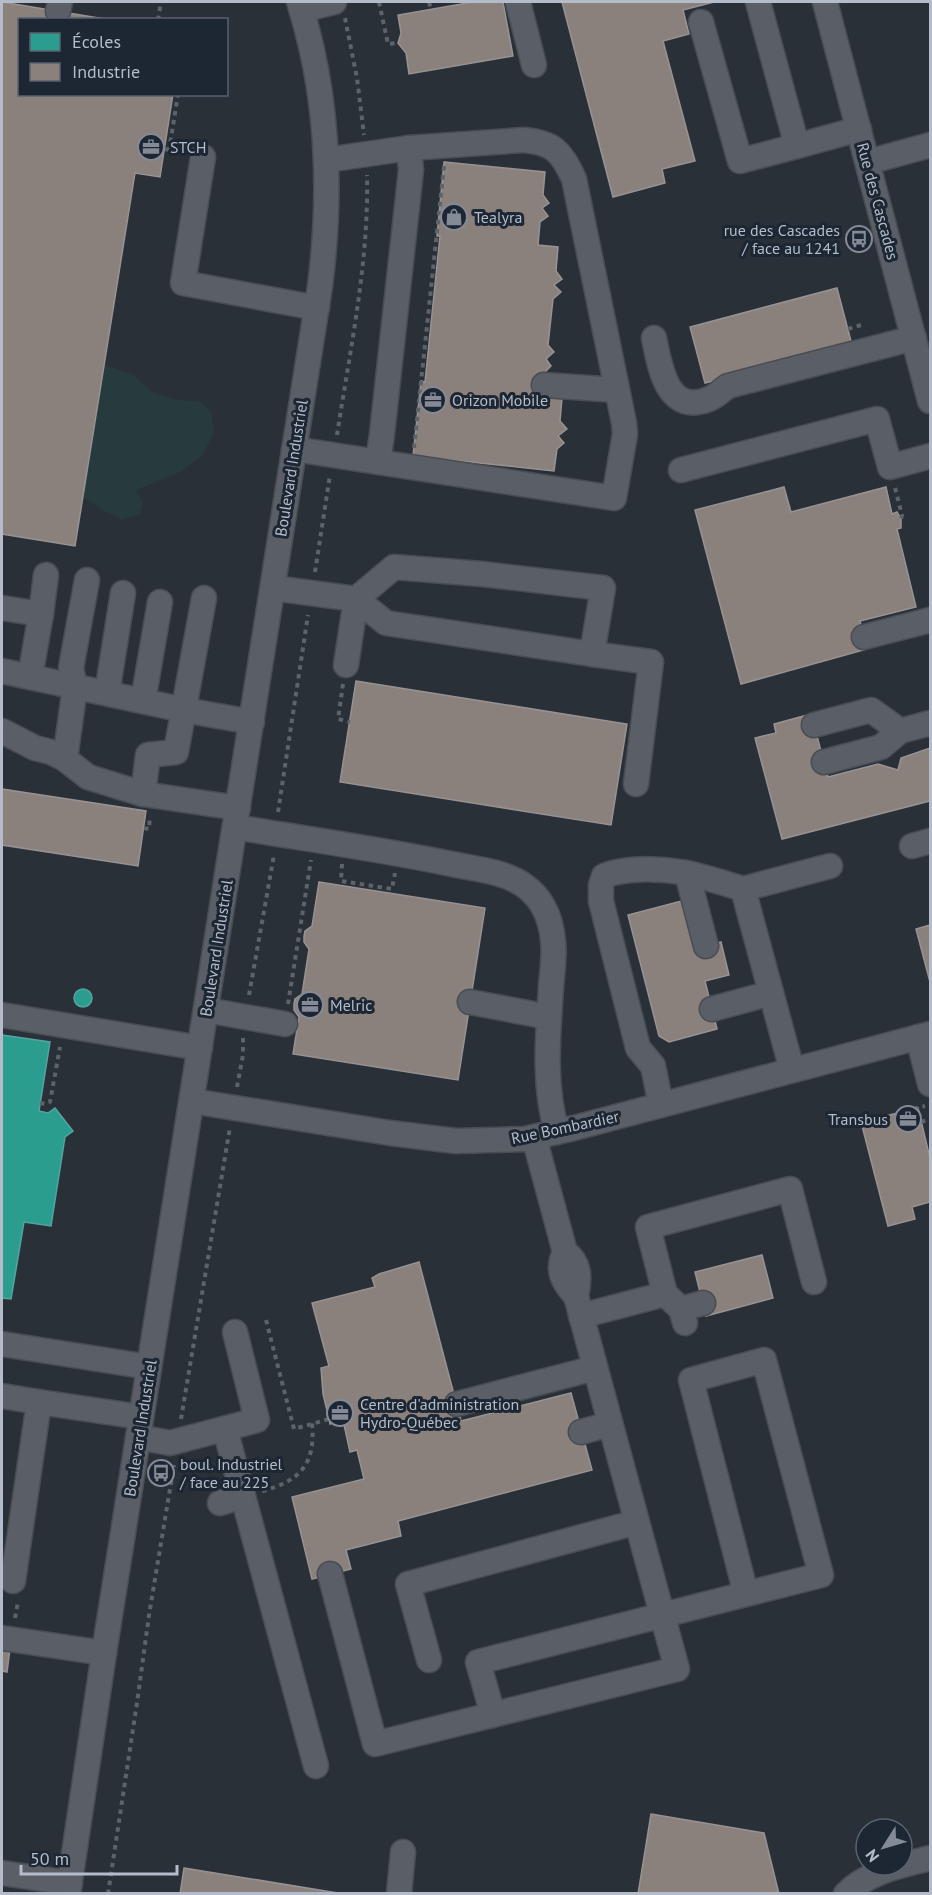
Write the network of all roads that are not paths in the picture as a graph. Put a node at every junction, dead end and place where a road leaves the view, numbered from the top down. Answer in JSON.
{"nodes":[{"id":1,"x":518,"y":2,"type":"edge"},
{"id":2,"x":758,"y":2,"type":"edge"},
{"id":3,"x":825,"y":2,"type":"edge"},
{"id":4,"x":301,"y":6,"type":"edge"},
{"id":5,"x":339,"y":8,"type":"edge"},
{"id":6,"x":701,"y":22,"type":"dead end"},
{"id":7,"x":534,"y":65,"type":"dead end"},
{"id":8,"x":859,"y":129,"type":"junction"},
{"id":9,"x":930,"y":145,"type":"edge"},
{"id":10,"x":797,"y":146,"type":"junction"},
{"id":11,"x":409,"y":148,"type":"junction"},
{"id":12,"x":194,"y":155,"type":"road end"},
{"id":13,"x":326,"y":160,"type":"junction"},
{"id":14,"x":868,"y":162,"type":"junction"},
{"id":15,"x":317,"y":308,"type":"junction"},
{"id":16,"x":654,"y":338,"type":"dead end"},
{"id":17,"x":914,"y":338,"type":"junction"},
{"id":18,"x":544,"y":385,"type":"dead end"},
{"id":19,"x":617,"y":390,"type":"junction"},
{"id":20,"x":930,"y":401,"type":"edge"},
{"id":21,"x":294,"y":449,"type":"junction"},
{"id":22,"x":930,"y":456,"type":"edge"},
{"id":23,"x":378,"y":462,"type":"junction"},
{"id":24,"x":681,"y":470,"type":"dead end"},
{"id":25,"x":46,"y":575,"type":"dead end"},
{"id":26,"x":87,"y":580,"type":"dead end"},
{"id":27,"x":273,"y":588,"type":"junction"},
{"id":28,"x":123,"y":593,"type":"dead end"},
{"id":29,"x":204,"y":598,"type":"dead end"},
{"id":30,"x":356,"y":599,"type":"junction"},
{"id":31,"x":160,"y":602,"type":"dead end"},
{"id":32,"x":2,"y":608,"type":"edge"},
{"id":33,"x":40,"y":614,"type":"junction"},
{"id":34,"x":930,"y":620,"type":"edge"},
{"id":35,"x":864,"y":637,"type":"dead end"},
{"id":36,"x":592,"y":654,"type":"junction"},
{"id":37,"x":2,"y":671,"type":"edge"},
{"id":38,"x":345,"y":671,"type":"road end"},
{"id":39,"x":30,"y":677,"type":"junction"},
{"id":40,"x":75,"y":687,"type":"junction"},
{"id":41,"x":107,"y":693,"type":"junction"},
{"id":42,"x":143,"y":700,"type":"junction"},
{"id":43,"x":184,"y":710,"type":"junction"},
{"id":44,"x":252,"y":722,"type":"junction"},
{"id":45,"x":930,"y":723,"type":"edge"},
{"id":46,"x":814,"y":725,"type":"dead end"},
{"id":47,"x":2,"y":730,"type":"edge"},
{"id":48,"x":900,"y":731,"type":"junction"},
{"id":49,"x":65,"y":759,"type":"junction"},
{"id":50,"x":824,"y":762,"type":"dead end"},
{"id":51,"x":636,"y":784,"type":"dead end"},
{"id":52,"x":147,"y":803,"type":"junction"},
{"id":53,"x":237,"y":817,"type":"junction"},
{"id":54,"x":830,"y":866,"type":"dead end"},
{"id":55,"x":687,"y":873,"type":"junction"},
{"id":56,"x":744,"y":889,"type":"junction"},
{"id":57,"x":706,"y":946,"type":"dead end"},
{"id":58,"x":771,"y":993,"type":"junction"},
{"id":59,"x":470,"y":1002,"type":"dead end"},
{"id":60,"x":712,"y":1009,"type":"dead end"},
{"id":61,"x":206,"y":1010,"type":"junction"},
{"id":62,"x":290,"y":1014,"type":"road end"},
{"id":63,"x":2,"y":1015,"type":"edge"},
{"id":64,"x":549,"y":1017,"type":"junction"},
{"id":65,"x":924,"y":1036,"type":"edge"},
{"id":66,"x":200,"y":1047,"type":"junction"},
{"id":67,"x":792,"y":1070,"type":"junction"},
{"id":68,"x":927,"y":1095,"type":"edge"},
{"id":69,"x":192,"y":1101,"type":"junction"},
{"id":70,"x":661,"y":1105,"type":"junction"},
{"id":71,"x":546,"y":1134,"type":"junction"},
{"id":72,"x":814,"y":1282,"type":"dead end"},
{"id":73,"x":578,"y":1306,"type":"junction"},
{"id":74,"x":235,"y":1332,"type":"dead end"},
{"id":75,"x":2,"y":1344,"type":"edge"},
{"id":76,"x":149,"y":1367,"type":"junction"},
{"id":77,"x":595,"y":1368,"type":"junction"},
{"id":78,"x":2,"y":1396,"type":"edge"},
{"id":79,"x":39,"y":1402,"type":"junction"},
{"id":80,"x":457,"y":1404,"type":"dead end"},
{"id":81,"x":610,"y":1424,"type":"junction"},
{"id":82,"x":140,"y":1427,"type":"junction"},
{"id":83,"x":225,"y":1429,"type":"junction"},
{"id":84,"x":581,"y":1432,"type":"dead end"},
{"id":85,"x":251,"y":1494,"type":"junction"},
{"id":86,"x":220,"y":1503,"type":"dead end"},
{"id":87,"x":637,"y":1522,"type":"junction"},
{"id":88,"x":330,"y":1574,"type":"dead end"},
{"id":89,"x":16,"y":1588,"type":"road end"},
{"id":90,"x":746,"y":1594,"type":"junction"},
{"id":91,"x":663,"y":1615,"type":"junction"},
{"id":92,"x":8,"y":1633,"type":"edge"},
{"id":93,"x":104,"y":1653,"type":"junction"},
{"id":94,"x":429,"y":1660,"type":"dead end"},
{"id":95,"x":493,"y":1715,"type":"junction"},
{"id":96,"x":316,"y":1766,"type":"dead end"},
{"id":97,"x":403,"y":1852,"type":"dead end"},
{"id":98,"x":930,"y":1858,"type":"edge"},
{"id":99,"x":2,"y":1873,"type":"edge"},
{"id":100,"x":69,"y":1888,"type":"edge"},
{"id":101,"x":399,"y":1893,"type":"edge"},
{"id":102,"x":846,"y":1893,"type":"edge"}],
"edges":[{"from":1,"to":7,"type":"street"},
{"from":2,"to":10,"type":"street"},
{"from":3,"to":8,"type":"street","name":"Rue des Cascades"},
{"from":4,"to":5,"type":"street"},
{"from":4,"to":13,"type":"street","name":"Boulevard Industriel"},
{"from":6,"to":10,"type":"street"},
{"from":8,"to":10,"type":"street"},
{"from":8,"to":14,"type":"street","name":"Rue des Cascades"},
{"from":9,"to":14,"type":"street"},
{"from":11,"to":13,"type":"street"},
{"from":11,"to":19,"type":"street"},
{"from":11,"to":23,"type":"street"},
{"from":12,"to":15,"type":"street"},
{"from":13,"to":15,"type":"street","name":"Boulevard Industriel"},
{"from":14,"to":17,"type":"street","name":"Rue des Cascades"},
{"from":15,"to":21,"type":"street","name":"Boulevard Industriel"},
{"from":16,"to":17,"type":"street"},
{"from":17,"to":20,"type":"street","name":"Rue des Cascades"},
{"from":18,"to":19,"type":"street"},
{"from":19,"to":23,"type":"street"},
{"from":21,"to":23,"type":"street"},
{"from":21,"to":27,"type":"street","name":"Boulevard Industriel"},
{"from":22,"to":24,"type":"street"},
{"from":25,"to":33,"type":"street"},
{"from":26,"to":40,"type":"street"},
{"from":27,"to":30,"type":"street"},
{"from":27,"to":44,"type":"street","name":"Boulevard Industriel"},
{"from":28,"to":41,"type":"street"},
{"from":29,"to":43,"type":"street"},
{"from":30,"to":36,"type":"street"},
{"from":30,"to":36,"type":"street"},
{"from":30,"to":38,"type":"street"},
{"from":31,"to":42,"type":"street"},
{"from":32,"to":33,"type":"street"},
{"from":33,"to":39,"type":"street"},
{"from":34,"to":35,"type":"street"},
{"from":36,"to":51,"type":"street"},
{"from":37,"to":39,"type":"street"},
{"from":39,"to":40,"type":"street"},
{"from":40,"to":41,"type":"street"},
{"from":40,"to":49,"type":"street"},
{"from":41,"to":42,"type":"street"},
{"from":42,"to":43,"type":"street"},
{"from":43,"to":44,"type":"street"},
{"from":43,"to":52,"type":"street"},
{"from":44,"to":53,"type":"street","name":"Boulevard Industriel"},
{"from":45,"to":48,"type":"street"},
{"from":46,"to":48,"type":"street"},
{"from":47,"to":49,"type":"street"},
{"from":48,"to":50,"type":"street"},
{"from":49,"to":52,"type":"street"},
{"from":52,"to":53,"type":"street"},
{"from":53,"to":61,"type":"street","name":"Boulevard Industriel"},
{"from":53,"to":64,"type":"street"},
{"from":54,"to":56,"type":"street"},
{"from":55,"to":56,"type":"street"},
{"from":55,"to":57,"type":"street"},
{"from":55,"to":70,"type":"street"},
{"from":56,"to":58,"type":"street"},
{"from":58,"to":60,"type":"street"},
{"from":58,"to":67,"type":"street"},
{"from":59,"to":64,"type":"street"},
{"from":61,"to":62,"type":"street"},
{"from":61,"to":66,"type":"street","name":"Boulevard Industriel"},
{"from":63,"to":66,"type":"street"},
{"from":64,"to":71,"type":"street"},
{"from":65,"to":67,"type":"street","name":"Rue Bombardier"},
{"from":65,"to":68,"type":"street"},
{"from":66,"to":69,"type":"street","name":"Boulevard Industriel"},
{"from":67,"to":70,"type":"street","name":"Rue Bombardier"},
{"from":69,"to":71,"type":"street","name":"Rue Bombardier"},
{"from":69,"to":76,"type":"street","name":"Boulevard Industriel"},
{"from":70,"to":71,"type":"street","name":"Rue Bombardier"},
{"from":71,"to":73,"type":"street"},
{"from":72,"to":73,"type":"street"},
{"from":73,"to":77,"type":"street"},
{"from":74,"to":83,"type":"street"},
{"from":75,"to":76,"type":"street"},
{"from":76,"to":82,"type":"street","name":"Boulevard Industriel"},
{"from":77,"to":80,"type":"street"},
{"from":77,"to":81,"type":"street"},
{"from":78,"to":79,"type":"street"},
{"from":79,"to":82,"type":"street"},
{"from":79,"to":89,"type":"street"},
{"from":81,"to":84,"type":"street"},
{"from":81,"to":87,"type":"street"},
{"from":82,"to":83,"type":"street"},
{"from":82,"to":93,"type":"street","name":"Boulevard Industriel"},
{"from":83,"to":85,"type":"street"},
{"from":85,"to":86,"type":"street"},
{"from":85,"to":96,"type":"street"},
{"from":87,"to":91,"type":"street"},
{"from":87,"to":94,"type":"street"},
{"from":88,"to":95,"type":"street"},
{"from":90,"to":90,"type":"street"},
{"from":90,"to":91,"type":"street"},
{"from":91,"to":95,"type":"street"},
{"from":91,"to":95,"type":"street"},
{"from":92,"to":93,"type":"street"},
{"from":93,"to":100,"type":"street","name":"Boulevard Industriel"},
{"from":97,"to":101,"type":"street"},
{"from":98,"to":102,"type":"street"},
{"from":99,"to":100,"type":"street"}]}
